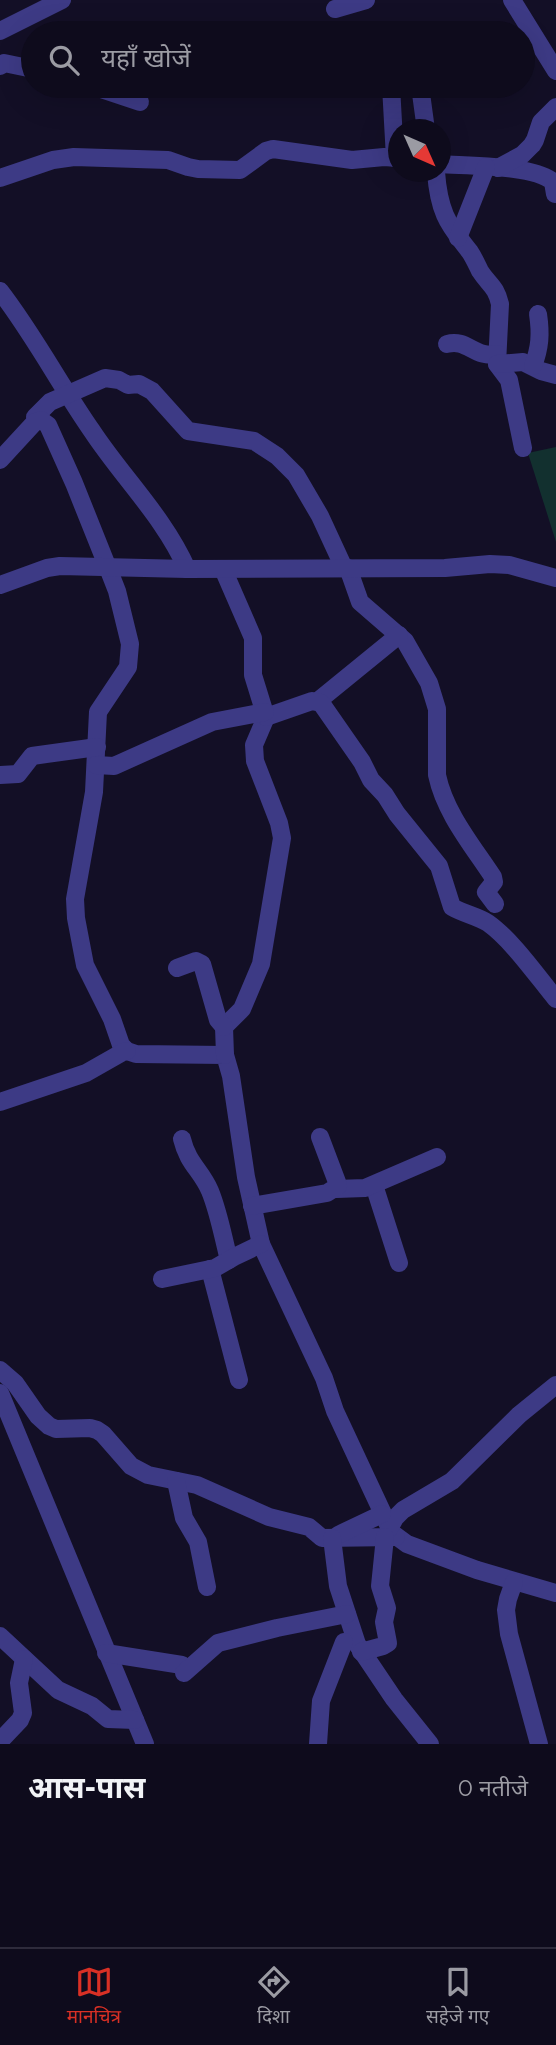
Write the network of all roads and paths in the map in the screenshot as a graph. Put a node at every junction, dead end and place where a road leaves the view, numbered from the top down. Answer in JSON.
{"nodes":[{"id":1,"x":62,"y":0,"type":"edge"},
{"id":2,"x":366,"y":0,"type":"edge"},
{"id":3,"x":512,"y":0,"type":"edge"},
{"id":4,"x":335,"y":9,"type":"dead end"},
{"id":5,"x":525,"y":21,"type":"edge"},
{"id":6,"x":0,"y":31,"type":"edge"},
{"id":7,"x":535,"y":37,"type":"edge"},
{"id":8,"x":0,"y":66,"type":"edge"},
{"id":9,"x":21,"y":67,"type":"edge"},
{"id":10,"x":556,"y":71,"type":"edge"},
{"id":11,"x":128,"y":98,"type":"edge"},
{"id":12,"x":392,"y":98,"type":"edge"},
{"id":13,"x":422,"y":98,"type":"edge"},
{"id":14,"x":140,"y":102,"type":"dead end"},
{"id":15,"x":556,"y":107,"type":"edge"},
{"id":16,"x":394,"y":119,"type":"edge"},
{"id":17,"x":424,"y":119,"type":"edge"},
{"id":18,"x":388,"y":157,"type":"edge"},
{"id":19,"x":451,"y":165,"type":"edge"},
{"id":20,"x":492,"y":168,"type":"junction"},
{"id":21,"x":0,"y":178,"type":"edge"},
{"id":22,"x":438,"y":182,"type":"edge"},
{"id":23,"x":555,"y":186,"type":"edge"},
{"id":24,"x":458,"y":238,"type":"junction"},
{"id":25,"x":0,"y":291,"type":"edge"},
{"id":26,"x":538,"y":314,"type":"dead end"},
{"id":27,"x":447,"y":344,"type":"dead end"},
{"id":28,"x":497,"y":359,"type":"junction"},
{"id":29,"x":533,"y":366,"type":"junction"},
{"id":30,"x":556,"y":375,"type":"edge"},
{"id":31,"x":68,"y":394,"type":"junction"},
{"id":32,"x":35,"y":417,"type":"dead end"},
{"id":33,"x":523,"y":448,"type":"dead end"},
{"id":34,"x":0,"y":460,"type":"edge"},
{"id":35,"x":108,"y":568,"type":"junction"},
{"id":36,"x":346,"y":568,"type":"junction"},
{"id":37,"x":187,"y":569,"type":"junction"},
{"id":38,"x":223,"y":569,"type":"junction"},
{"id":39,"x":556,"y":578,"type":"edge"},
{"id":40,"x":0,"y":585,"type":"edge"},
{"id":41,"x":399,"y":635,"type":"junction"},
{"id":42,"x":318,"y":701,"type":"junction"},
{"id":43,"x":265,"y":715,"type":"junction"},
{"id":44,"x":96,"y":756,"type":"junction"},
{"id":45,"x":0,"y":775,"type":"edge"},
{"id":46,"x":495,"y":904,"type":"dead end"},
{"id":47,"x":177,"y":968,"type":"dead end"},
{"id":48,"x":548,"y":973,"type":"edge"},
{"id":49,"x":556,"y":999,"type":"edge"},
{"id":50,"x":224,"y":1027,"type":"junction"},
{"id":51,"x":127,"y":1051,"type":"junction"},
{"id":52,"x":225,"y":1055,"type":"junction"},
{"id":53,"x":0,"y":1102,"type":"edge"},
{"id":54,"x":320,"y":1137,"type":"dead end"},
{"id":55,"x":182,"y":1139,"type":"dead end"},
{"id":56,"x":437,"y":1157,"type":"dead end"},
{"id":57,"x":374,"y":1185,"type":"junction"},
{"id":58,"x":336,"y":1189,"type":"junction"},
{"id":59,"x":252,"y":1206,"type":"junction"},
{"id":60,"x":261,"y":1244,"type":"junction"},
{"id":61,"x":229,"y":1260,"type":"junction"},
{"id":62,"x":399,"y":1263,"type":"dead end"},
{"id":63,"x":210,"y":1269,"type":"junction"},
{"id":64,"x":162,"y":1279,"type":"dead end"},
{"id":65,"x":0,"y":1370,"type":"edge"},
{"id":66,"x":239,"y":1380,"type":"dead end"},
{"id":67,"x":556,"y":1385,"type":"edge"},
{"id":68,"x":0,"y":1393,"type":"edge"},
{"id":69,"x":176,"y":1481,"type":"junction"},
{"id":70,"x":388,"y":1528,"type":"junction"},
{"id":71,"x":327,"y":1538,"type":"junction"},
{"id":72,"x":514,"y":1582,"type":"junction"},
{"id":73,"x":206,"y":1587,"type":"dead end"},
{"id":74,"x":556,"y":1593,"type":"edge"},
{"id":75,"x":341,"y":1616,"type":"junction"},
{"id":76,"x":0,"y":1636,"type":"edge"},
{"id":77,"x":344,"y":1642,"type":"junction"},
{"id":78,"x":361,"y":1652,"type":"junction"},
{"id":79,"x":106,"y":1653,"type":"junction"},
{"id":80,"x":24,"y":1659,"type":"junction"},
{"id":81,"x":135,"y":1720,"type":"junction"},
{"id":82,"x":2,"y":1739,"type":"dead end"},
{"id":83,"x":544,"y":1739,"type":"edge"},
{"id":84,"x":145,"y":1744,"type":"edge"},
{"id":85,"x":318,"y":1744,"type":"edge"},
{"id":86,"x":416,"y":1744,"type":"edge"},
{"id":87,"x":430,"y":1744,"type":"edge"}],
"edges":[{"from":1,"to":6,"type":"street"},
{"from":2,"to":4,"type":"street"},
{"from":3,"to":5,"type":"street"},
{"from":7,"to":10,"type":"street"},
{"from":8,"to":9,"type":"street"},
{"from":11,"to":14,"type":"street"},
{"from":12,"to":16,"type":"street"},
{"from":13,"to":17,"type":"street"},
{"from":15,"to":20,"type":"street"},
{"from":18,"to":21,"type":"street"},
{"from":19,"to":20,"type":"street"},
{"from":20,"to":23,"type":"street"},
{"from":20,"to":24,"type":"street"},
{"from":22,"to":24,"type":"street"},
{"from":24,"to":28,"type":"street"},
{"from":25,"to":31,"type":"street"},
{"from":26,"to":29,"type":"street"},
{"from":27,"to":28,"type":"street"},
{"from":28,"to":29,"type":"street"},
{"from":28,"to":33,"type":"street"},
{"from":29,"to":30,"type":"street"},
{"from":31,"to":32,"type":"street"},
{"from":31,"to":36,"type":"street"},
{"from":31,"to":37,"type":"street"},
{"from":34,"to":35,"type":"street"},
{"from":35,"to":37,"type":"street"},
{"from":35,"to":40,"type":"street"},
{"from":35,"to":44,"type":"street"},
{"from":36,"to":38,"type":"street"},
{"from":36,"to":39,"type":"street"},
{"from":36,"to":41,"type":"street"},
{"from":37,"to":38,"type":"street"},
{"from":38,"to":43,"type":"street"},
{"from":41,"to":42,"type":"street"},
{"from":41,"to":46,"type":"street"},
{"from":42,"to":43,"type":"street"},
{"from":42,"to":48,"type":"street"},
{"from":43,"to":44,"type":"street"},
{"from":43,"to":50,"type":"street"},
{"from":44,"to":45,"type":"street"},
{"from":44,"to":51,"type":"street"},
{"from":47,"to":50,"type":"street"},
{"from":48,"to":49,"type":"street"},
{"from":50,"to":52,"type":"street"},
{"from":51,"to":52,"type":"street"},
{"from":51,"to":53,"type":"street"},
{"from":52,"to":59,"type":"street"},
{"from":54,"to":58,"type":"street"},
{"from":55,"to":61,"type":"street"},
{"from":56,"to":57,"type":"street"},
{"from":57,"to":58,"type":"street"},
{"from":57,"to":62,"type":"street"},
{"from":58,"to":59,"type":"street"},
{"from":59,"to":60,"type":"street"},
{"from":60,"to":61,"type":"street"},
{"from":60,"to":70,"type":"street"},
{"from":61,"to":63,"type":"street"},
{"from":63,"to":64,"type":"street"},
{"from":63,"to":66,"type":"street"},
{"from":65,"to":69,"type":"street"},
{"from":67,"to":70,"type":"street"},
{"from":68,"to":79,"type":"street"},
{"from":69,"to":71,"type":"street"},
{"from":69,"to":73,"type":"street"},
{"from":70,"to":71,"type":"street"},
{"from":70,"to":72,"type":"street"},
{"from":70,"to":78,"type":"street"},
{"from":71,"to":75,"type":"street"},
{"from":72,"to":74,"type":"street"},
{"from":72,"to":83,"type":"street"},
{"from":75,"to":77,"type":"street"},
{"from":75,"to":78,"type":"street"},
{"from":75,"to":79,"type":"street"},
{"from":76,"to":80,"type":"street"},
{"from":77,"to":85,"type":"street"},
{"from":77,"to":86,"type":"street"},
{"from":78,"to":87,"type":"street"},
{"from":79,"to":81,"type":"street"},
{"from":80,"to":81,"type":"street"},
{"from":80,"to":82,"type":"street"},
{"from":81,"to":84,"type":"street"}]}
